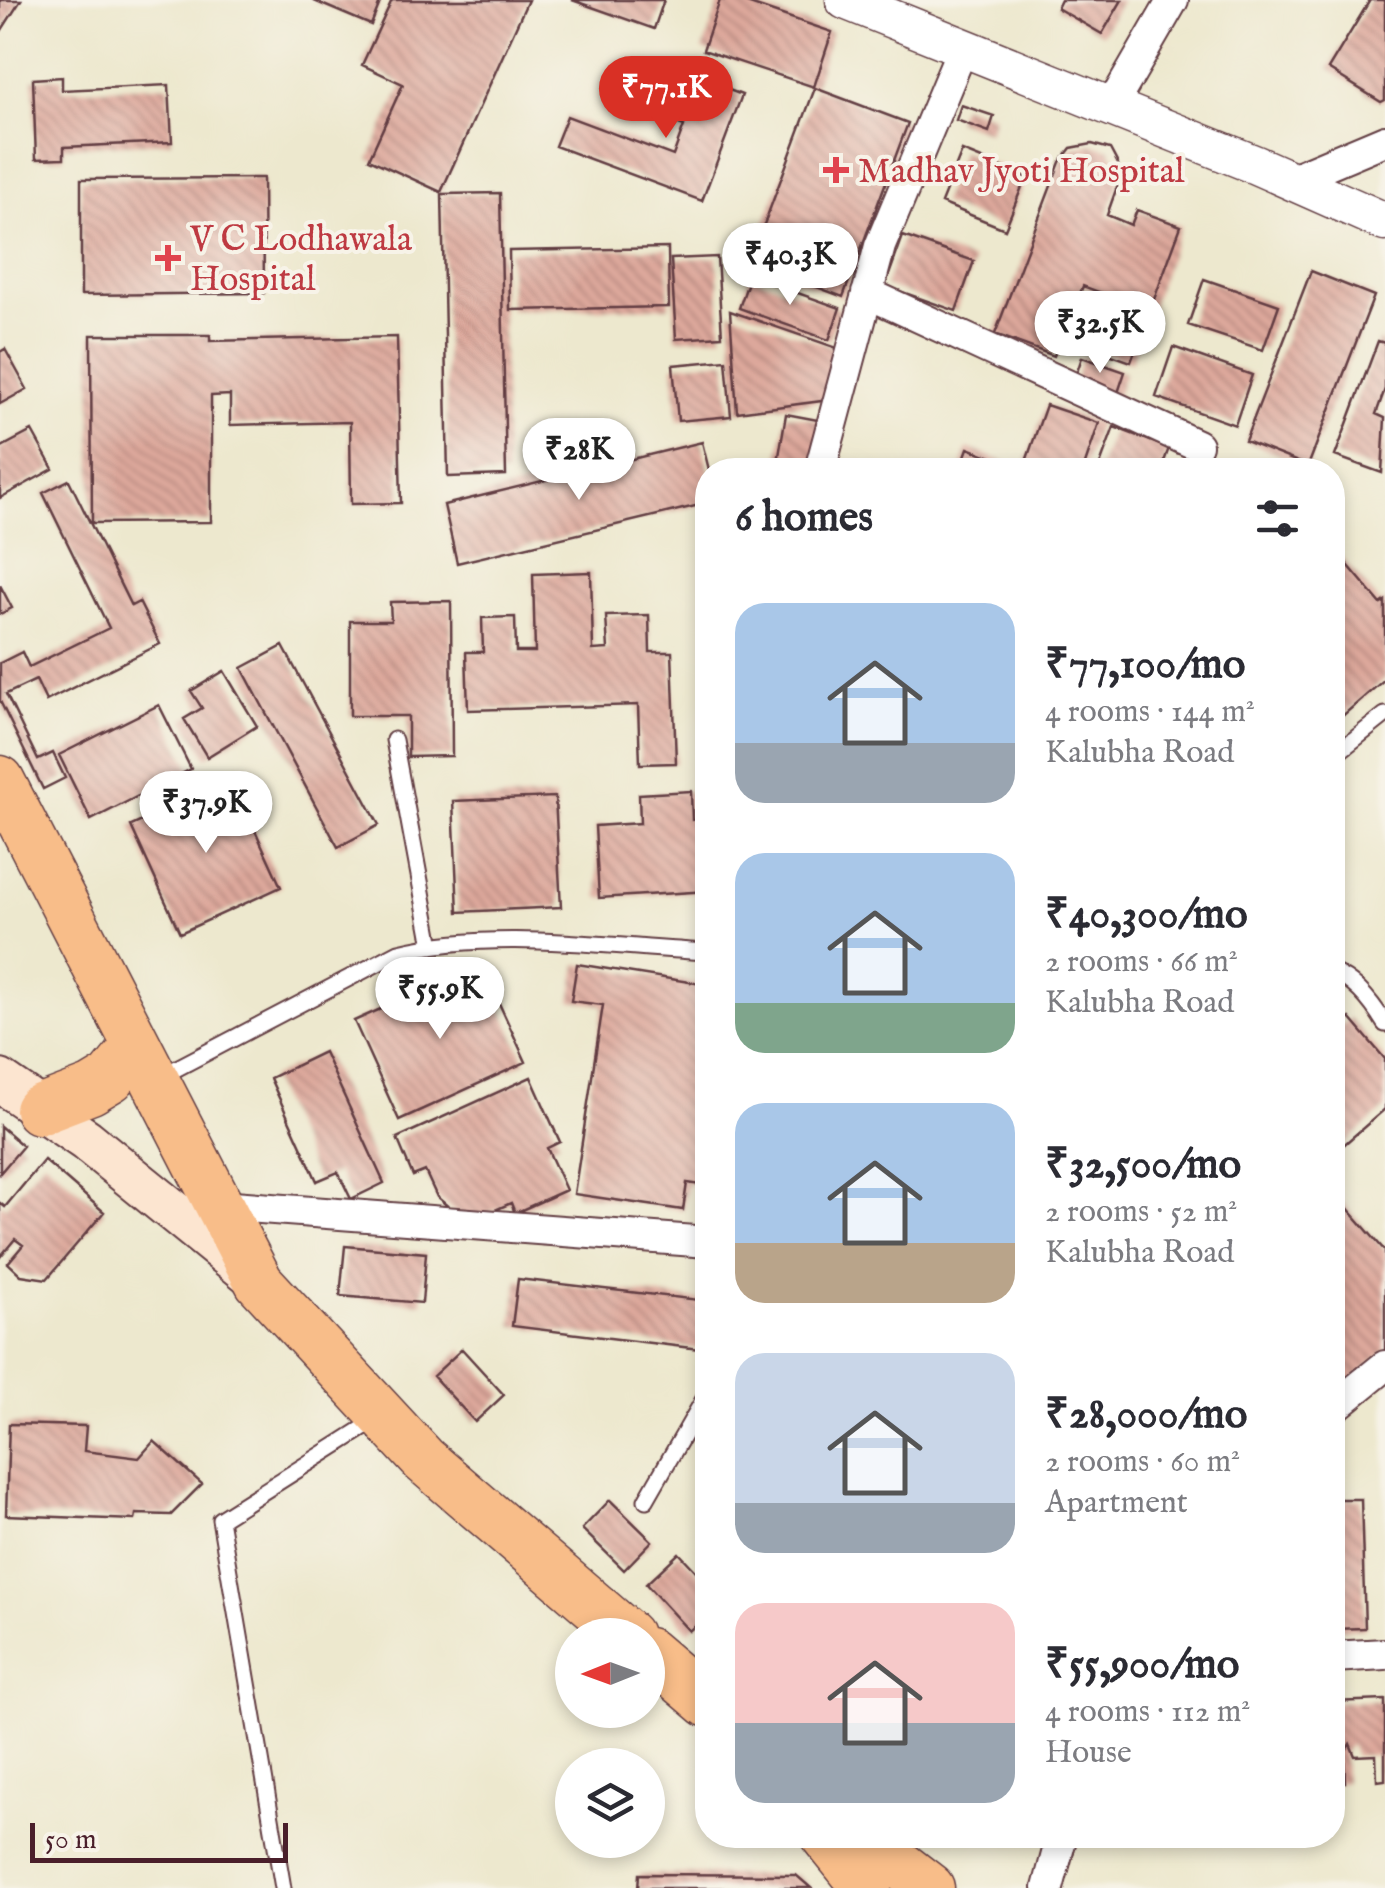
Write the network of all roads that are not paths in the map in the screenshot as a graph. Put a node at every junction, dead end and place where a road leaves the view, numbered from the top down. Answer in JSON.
{"nodes":[{"id":1,"x":846,"y":0,"type":"edge"},
{"id":2,"x":1173,"y":0,"type":"edge"},
{"id":3,"x":962,"y":48,"type":"junction"},
{"id":4,"x":1110,"y":107,"type":"junction"},
{"id":5,"x":1385,"y":140,"type":"edge"},
{"id":6,"x":1290,"y":180,"type":"junction"},
{"id":7,"x":1385,"y":222,"type":"edge"},
{"id":8,"x":867,"y":293,"type":"junction"},
{"id":9,"x":1197,"y":445,"type":"dead end"},
{"id":10,"x":823,"y":458,"type":"edge"},
{"id":11,"x":1385,"y":715,"type":"edge"},
{"id":12,"x":394,"y":740,"type":"dead end"},
{"id":13,"x":1345,"y":747,"type":"edge"},
{"id":14,"x":0,"y":780,"type":"edge"},
{"id":15,"x":432,"y":946,"type":"junction"},
{"id":16,"x":695,"y":951,"type":"edge"},
{"id":17,"x":1345,"y":979,"type":"edge"},
{"id":18,"x":1385,"y":1024,"type":"edge"},
{"id":19,"x":146,"y":1063,"type":"junction"},
{"id":20,"x":0,"y":1082,"type":"edge"},
{"id":21,"x":39,"y":1110,"type":"junction"},
{"id":22,"x":220,"y":1205,"type":"junction"},
{"id":23,"x":695,"y":1241,"type":"edge"},
{"id":24,"x":259,"y":1282,"type":"junction"},
{"id":25,"x":1385,"y":1366,"type":"edge"},
{"id":26,"x":1345,"y":1398,"type":"edge"},
{"id":27,"x":695,"y":1415,"type":"edge"},
{"id":28,"x":383,"y":1416,"type":"junction"},
{"id":29,"x":646,"y":1500,"type":"dead end"},
{"id":30,"x":608,"y":1618,"type":"edge"},
{"id":31,"x":1385,"y":1654,"type":"edge"},
{"id":32,"x":1345,"y":1656,"type":"edge"},
{"id":33,"x":665,"y":1666,"type":"edge"},
{"id":34,"x":695,"y":1692,"type":"edge"},
{"id":35,"x":835,"y":1848,"type":"edge"},
{"id":36,"x":878,"y":1848,"type":"edge"},
{"id":37,"x":1059,"y":1848,"type":"edge"},
{"id":38,"x":283,"y":1888,"type":"edge"},
{"id":39,"x":867,"y":1888,"type":"edge"},
{"id":40,"x":930,"y":1888,"type":"edge"},
{"id":41,"x":1048,"y":1888,"type":"edge"}],
"edges":[{"from":1,"to":3,"type":"street"},
{"from":2,"to":4,"type":"street"},
{"from":3,"to":4,"type":"street"},
{"from":3,"to":8,"type":"street"},
{"from":4,"to":6,"type":"street"},
{"from":5,"to":6,"type":"street"},
{"from":6,"to":7,"type":"street"},
{"from":8,"to":9,"type":"street"},
{"from":8,"to":10,"type":"street"},
{"from":11,"to":13,"type":"lane"},
{"from":12,"to":15,"type":"lane"},
{"from":14,"to":19,"type":"main road"},
{"from":15,"to":16,"type":"lane"},
{"from":15,"to":19,"type":"lane"},
{"from":17,"to":18,"type":"lane"},
{"from":19,"to":21,"type":"main road"},
{"from":19,"to":22,"type":"main road"},
{"from":20,"to":21,"type":"main road"},
{"from":21,"to":24,"type":"main road"},
{"from":22,"to":23,"type":"street"},
{"from":22,"to":24,"type":"main road"},
{"from":24,"to":28,"type":"main road"},
{"from":25,"to":26,"type":"street"},
{"from":27,"to":29,"type":"lane"},
{"from":28,"to":30,"type":"main road"},
{"from":28,"to":38,"type":"lane"},
{"from":31,"to":32,"type":"street"},
{"from":33,"to":34,"type":"main road"},
{"from":35,"to":39,"type":"main road"},
{"from":36,"to":40,"type":"main road"},
{"from":37,"to":41,"type":"street"}]}
